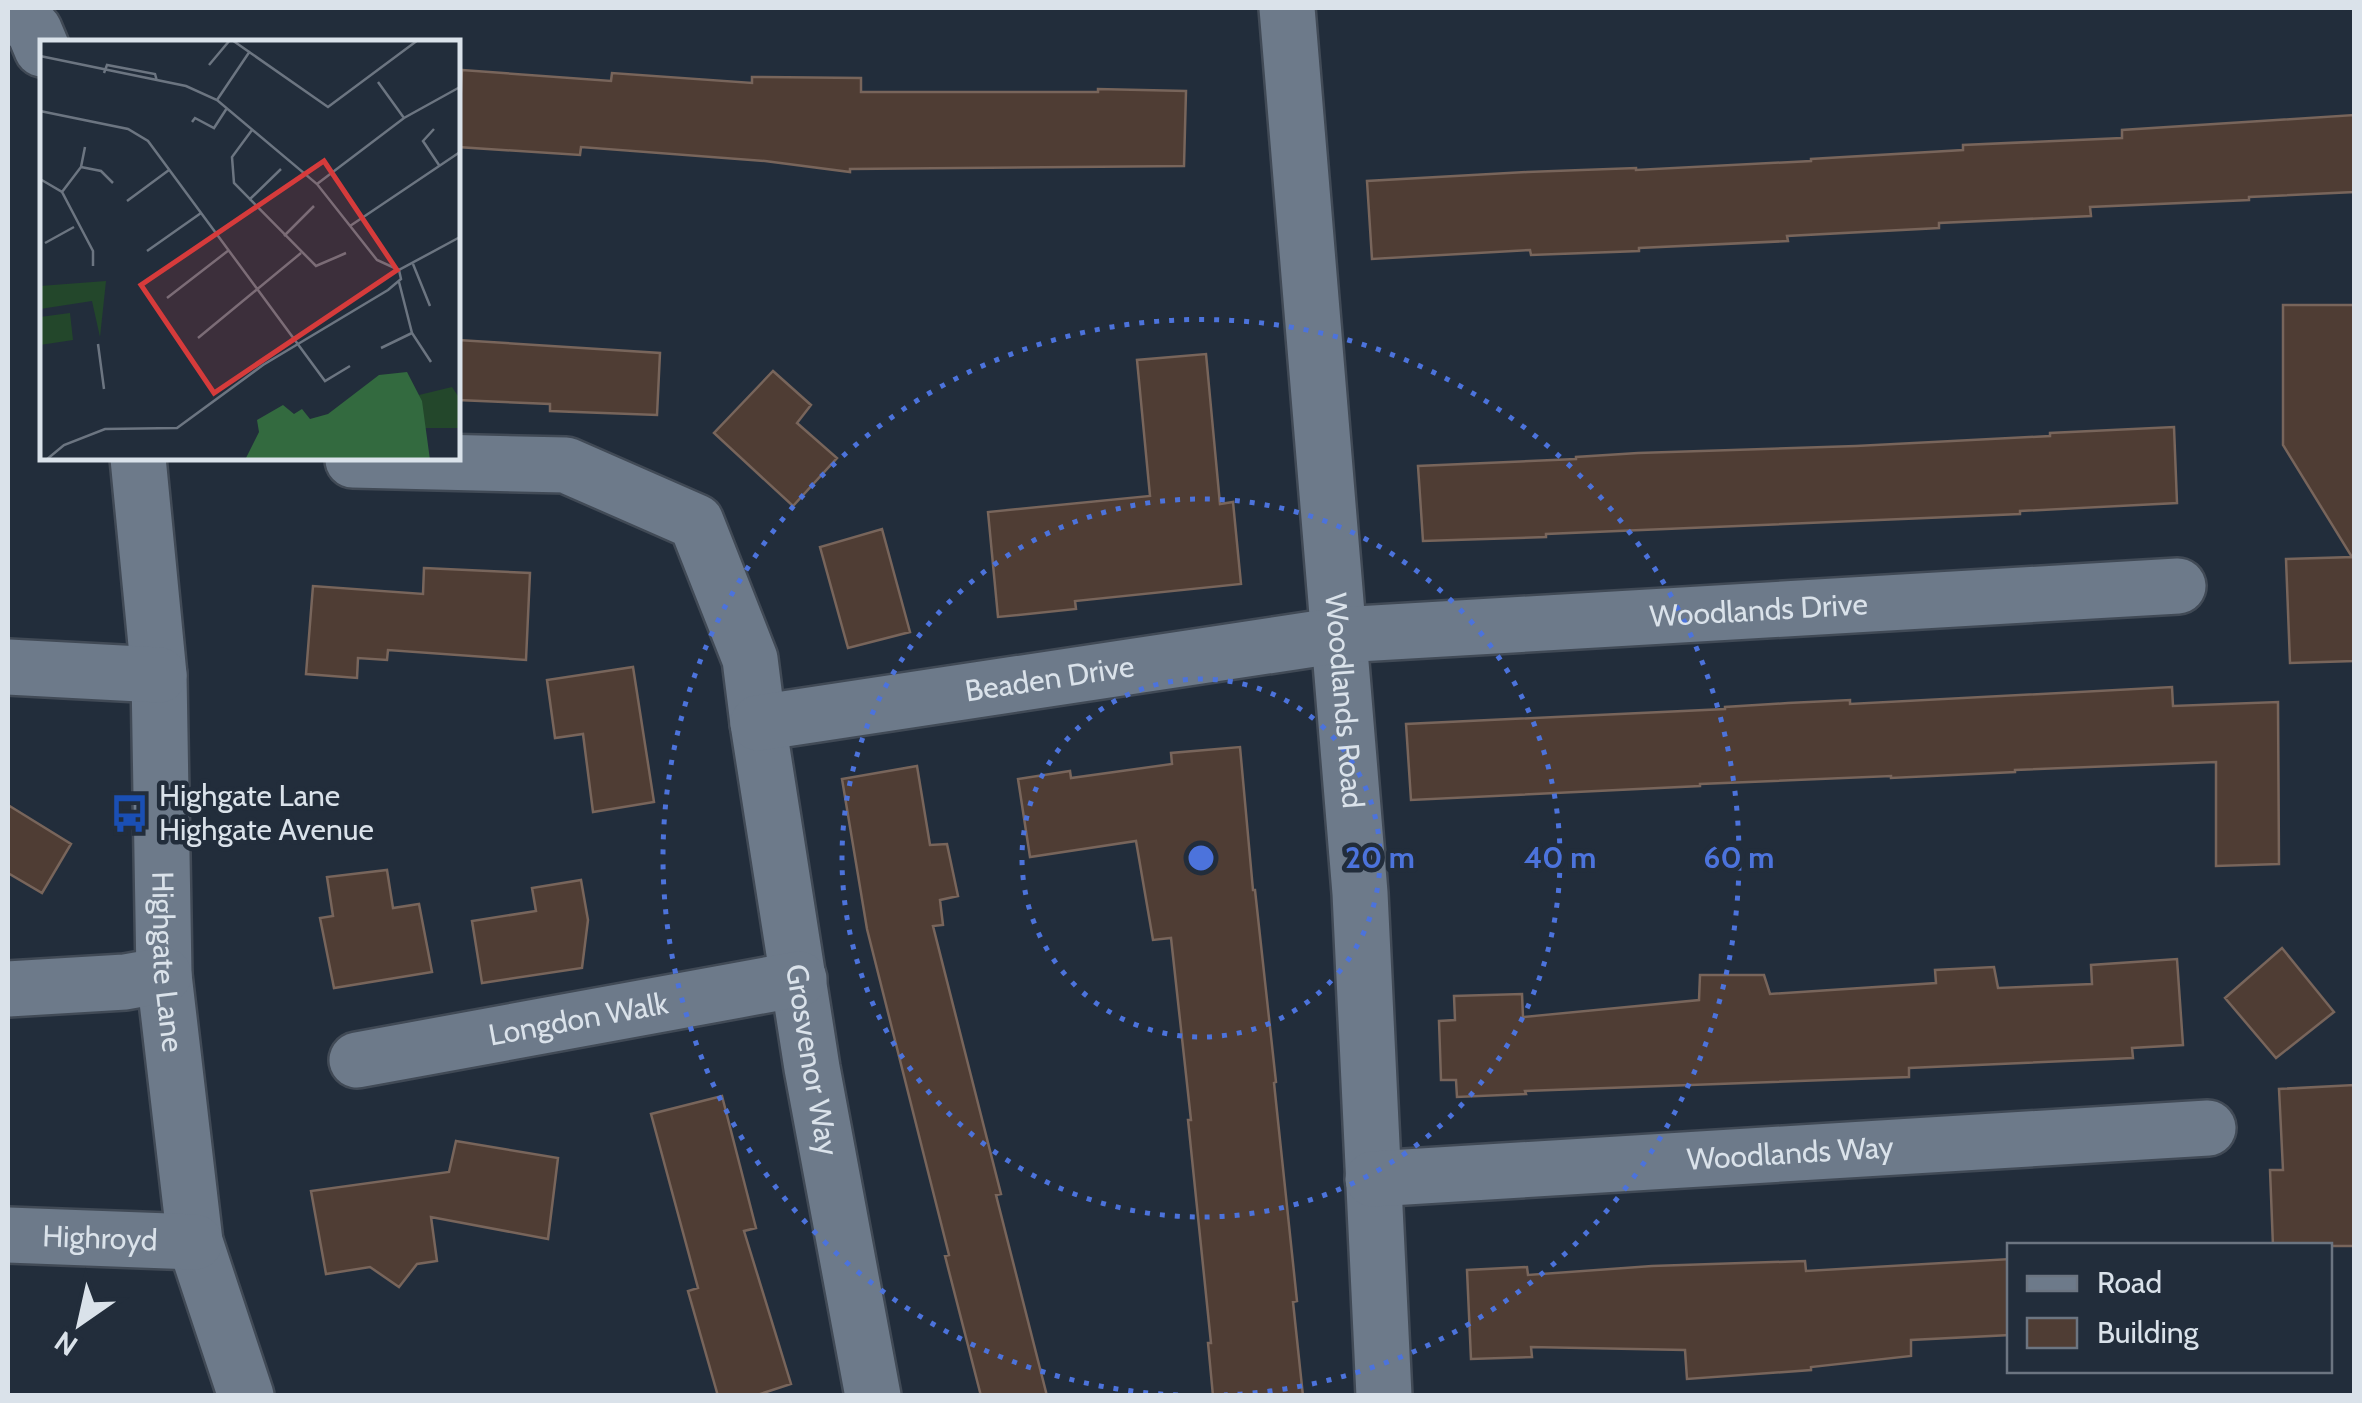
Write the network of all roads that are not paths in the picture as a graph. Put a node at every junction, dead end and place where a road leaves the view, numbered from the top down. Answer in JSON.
{"nodes":[{"id":1,"x":10,"y":8,"type":"edge"},
{"id":2,"x":1287,"y":8,"type":"edge"},
{"id":3,"x":40,"y":44,"type":"edge"},
{"id":4,"x":138,"y":460,"type":"edge"},
{"id":5,"x":354,"y":460,"type":"dead end"},
{"id":6,"x":2178,"y":586,"type":"dead end"},
{"id":7,"x":1340,"y":635,"type":"junction"},
{"id":8,"x":8,"y":667,"type":"edge"},
{"id":9,"x":159,"y":676,"type":"junction"},
{"id":10,"x":758,"y":723,"type":"junction"},
{"id":11,"x":164,"y":975,"type":"junction"},
{"id":12,"x":799,"y":980,"type":"junction"},
{"id":13,"x":8,"y":989,"type":"edge"},
{"id":14,"x":356,"y":1060,"type":"dead end"},
{"id":15,"x":2208,"y":1128,"type":"dead end"},
{"id":16,"x":1374,"y":1179,"type":"junction"},
{"id":17,"x":8,"y":1235,"type":"edge"},
{"id":18,"x":195,"y":1242,"type":"junction"},
{"id":19,"x":246,"y":1396,"type":"edge"},
{"id":20,"x":873,"y":1396,"type":"edge"},
{"id":21,"x":1384,"y":1396,"type":"edge"}],
"edges":[{"from":1,"to":3,"type":"street"},
{"from":2,"to":7,"type":"street","name":"Woodlands Road"},
{"from":4,"to":9,"type":"street","name":"Highgate Lane"},
{"from":5,"to":10,"type":"street","name":"Grosvenor Way"},
{"from":6,"to":7,"type":"street","name":"Woodlands Drive"},
{"from":7,"to":10,"type":"street","name":"Beaden Drive"},
{"from":7,"to":16,"type":"street","name":"Woodlands Road"},
{"from":8,"to":9,"type":"street"},
{"from":9,"to":11,"type":"street","name":"Highgate Lane"},
{"from":10,"to":12,"type":"street","name":"Grosvenor Way"},
{"from":11,"to":13,"type":"street"},
{"from":11,"to":18,"type":"street","name":"Highgate Lane"},
{"from":12,"to":14,"type":"street","name":"Longdon Walk"},
{"from":12,"to":20,"type":"street","name":"Grosvenor Way"},
{"from":15,"to":16,"type":"street","name":"Woodlands Way"},
{"from":16,"to":21,"type":"street","name":"Woodlands Road"},
{"from":17,"to":18,"type":"street","name":"Highroyd"},
{"from":18,"to":19,"type":"street","name":"Highgate Lane"}]}
